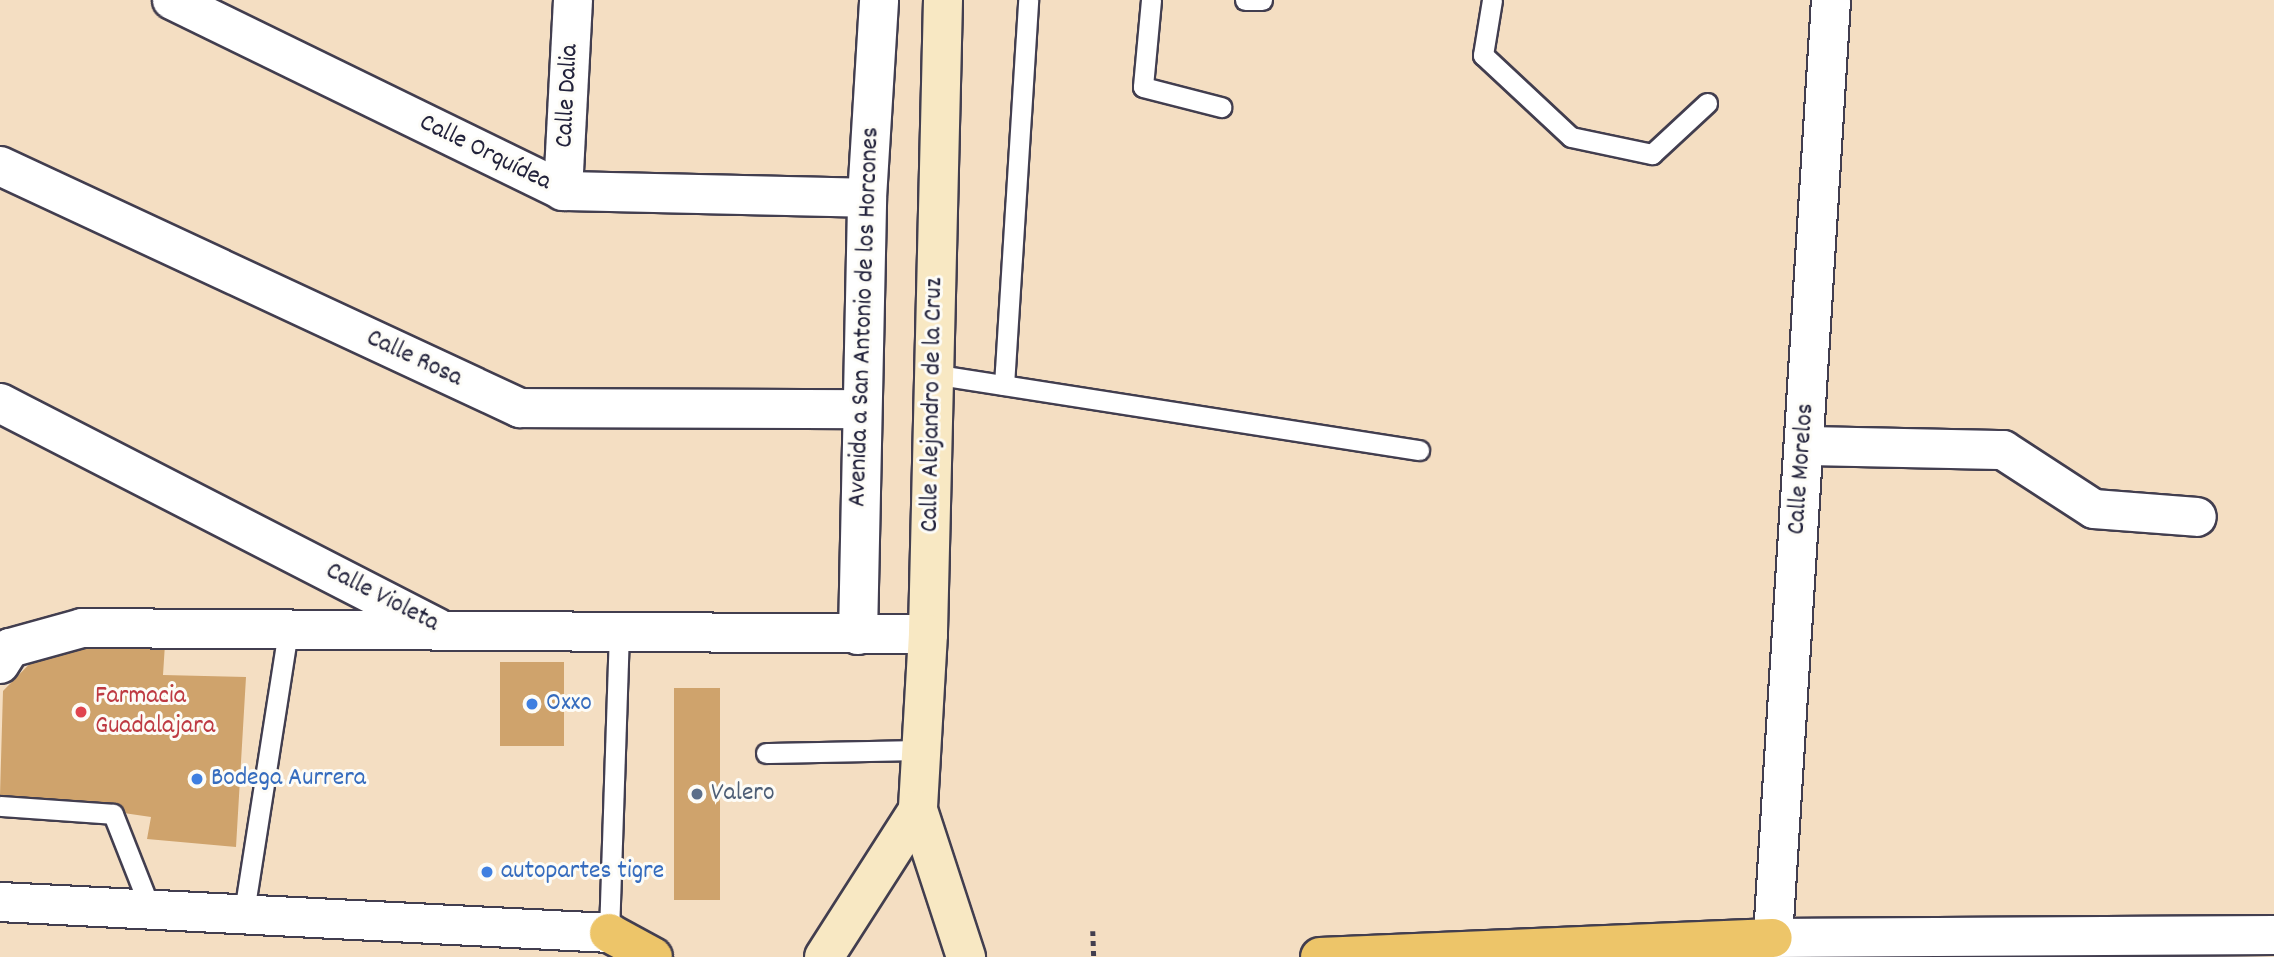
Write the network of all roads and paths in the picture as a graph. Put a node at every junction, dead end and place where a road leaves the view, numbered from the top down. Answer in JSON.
{"nodes":[{"id":1,"x":172,"y":0,"type":"edge"},
{"id":2,"x":573,"y":0,"type":"edge"},
{"id":3,"x":879,"y":0,"type":"edge"},
{"id":4,"x":943,"y":0,"type":"edge"},
{"id":5,"x":1028,"y":0,"type":"edge"},
{"id":6,"x":1151,"y":0,"type":"edge"},
{"id":7,"x":1245,"y":0,"type":"edge"},
{"id":8,"x":1262,"y":0,"type":"edge"},
{"id":9,"x":1492,"y":0,"type":"edge"},
{"id":10,"x":1831,"y":0,"type":"edge"},
{"id":11,"x":1707,"y":103,"type":"dead end"},
{"id":12,"x":1221,"y":107,"type":"dead end"},
{"id":13,"x":0,"y":166,"type":"edge"},
{"id":14,"x":563,"y":191,"type":"junction"},
{"id":15,"x":867,"y":198,"type":"junction"},
{"id":16,"x":933,"y":374,"type":"junction"},
{"id":17,"x":1004,"y":385,"type":"junction"},
{"id":18,"x":0,"y":403,"type":"edge"},
{"id":19,"x":860,"y":410,"type":"junction"},
{"id":20,"x":1804,"y":446,"type":"junction"},
{"id":21,"x":1419,"y":450,"type":"dead end"},
{"id":22,"x":2197,"y":517,"type":"dead end"},
{"id":23,"x":288,"y":630,"type":"junction"},
{"id":24,"x":446,"y":632,"type":"junction"},
{"id":25,"x":619,"y":633,"type":"junction"},
{"id":26,"x":928,"y":634,"type":"junction"},
{"id":27,"x":858,"y":635,"type":"junction"},
{"id":28,"x":0,"y":664,"type":"edge"},
{"id":29,"x":922,"y":750,"type":"junction"},
{"id":30,"x":766,"y":752,"type":"dead end"},
{"id":31,"x":0,"y":806,"type":"edge"},
{"id":32,"x":918,"y":810,"type":"junction"},
{"id":33,"x":0,"y":902,"type":"edge"},
{"id":34,"x":150,"y":908,"type":"junction"},
{"id":35,"x":244,"y":912,"type":"junction"},
{"id":36,"x":1093,"y":931,"type":"dead end"},
{"id":37,"x":609,"y":933,"type":"junction"},
{"id":38,"x":2274,"y":934,"type":"edge"},
{"id":39,"x":1773,"y":938,"type":"junction"},
{"id":40,"x":653,"y":957,"type":"edge"},
{"id":41,"x":824,"y":957,"type":"edge"},
{"id":42,"x":966,"y":957,"type":"edge"},
{"id":43,"x":1094,"y":957,"type":"edge"},
{"id":44,"x":1320,"y":957,"type":"edge"}],
"edges":[{"from":1,"to":14,"type":"street","name":"Calle Orquídea"},
{"from":2,"to":14,"type":"street","name":"Calle Dalia"},
{"from":3,"to":15,"type":"street","name":"Avenida a San Antonio de los Horcones"},
{"from":4,"to":16,"type":"main road","name":"Calle Alejandro de la Cruz"},
{"from":5,"to":17,"type":"lane"},
{"from":6,"to":12,"type":"lane"},
{"from":7,"to":8,"type":"lane"},
{"from":9,"to":11,"type":"lane"},
{"from":10,"to":20,"type":"street","name":"Calle Morelos"},
{"from":13,"to":19,"type":"street","name":"Calle Rosa"},
{"from":14,"to":15,"type":"street","name":"Calle Orquídea"},
{"from":15,"to":19,"type":"street","name":"Avenida a San Antonio de los Horcones"},
{"from":16,"to":17,"type":"lane"},
{"from":16,"to":26,"type":"main road","name":"Calle Alejandro de la Cruz"},
{"from":17,"to":21,"type":"lane"},
{"from":18,"to":24,"type":"street","name":"Calle Violeta"},
{"from":19,"to":27,"type":"street","name":"Avenida a San Antonio de los Horcones"},
{"from":20,"to":22,"type":"street"},
{"from":20,"to":39,"type":"street","name":"Calle Morelos"},
{"from":23,"to":24,"type":"street"},
{"from":23,"to":28,"type":"street"},
{"from":23,"to":35,"type":"lane"},
{"from":24,"to":25,"type":"street","name":"Calle Violeta"},
{"from":25,"to":27,"type":"street","name":"Calle Violeta"},
{"from":25,"to":37,"type":"lane"},
{"from":26,"to":27,"type":"street","name":"Calle Violeta"},
{"from":26,"to":29,"type":"main road","name":"Calle Alejandro de la Cruz"},
{"from":29,"to":30,"type":"lane"},
{"from":29,"to":32,"type":"main road","name":"Calle Alejandro de la Cruz"},
{"from":31,"to":34,"type":"lane"},
{"from":32,"to":41,"type":"main road","name":"Calle Alejandro de la Cruz"},
{"from":32,"to":42,"type":"main road","name":"Calle Alejandro de la Cruz"},
{"from":33,"to":34,"type":"street"},
{"from":34,"to":35,"type":"street"},
{"from":35,"to":37,"type":"street"},
{"from":36,"to":43,"type":"path"},
{"from":37,"to":40,"type":"highway"},
{"from":38,"to":39,"type":"street"},
{"from":39,"to":44,"type":"highway"}]}
